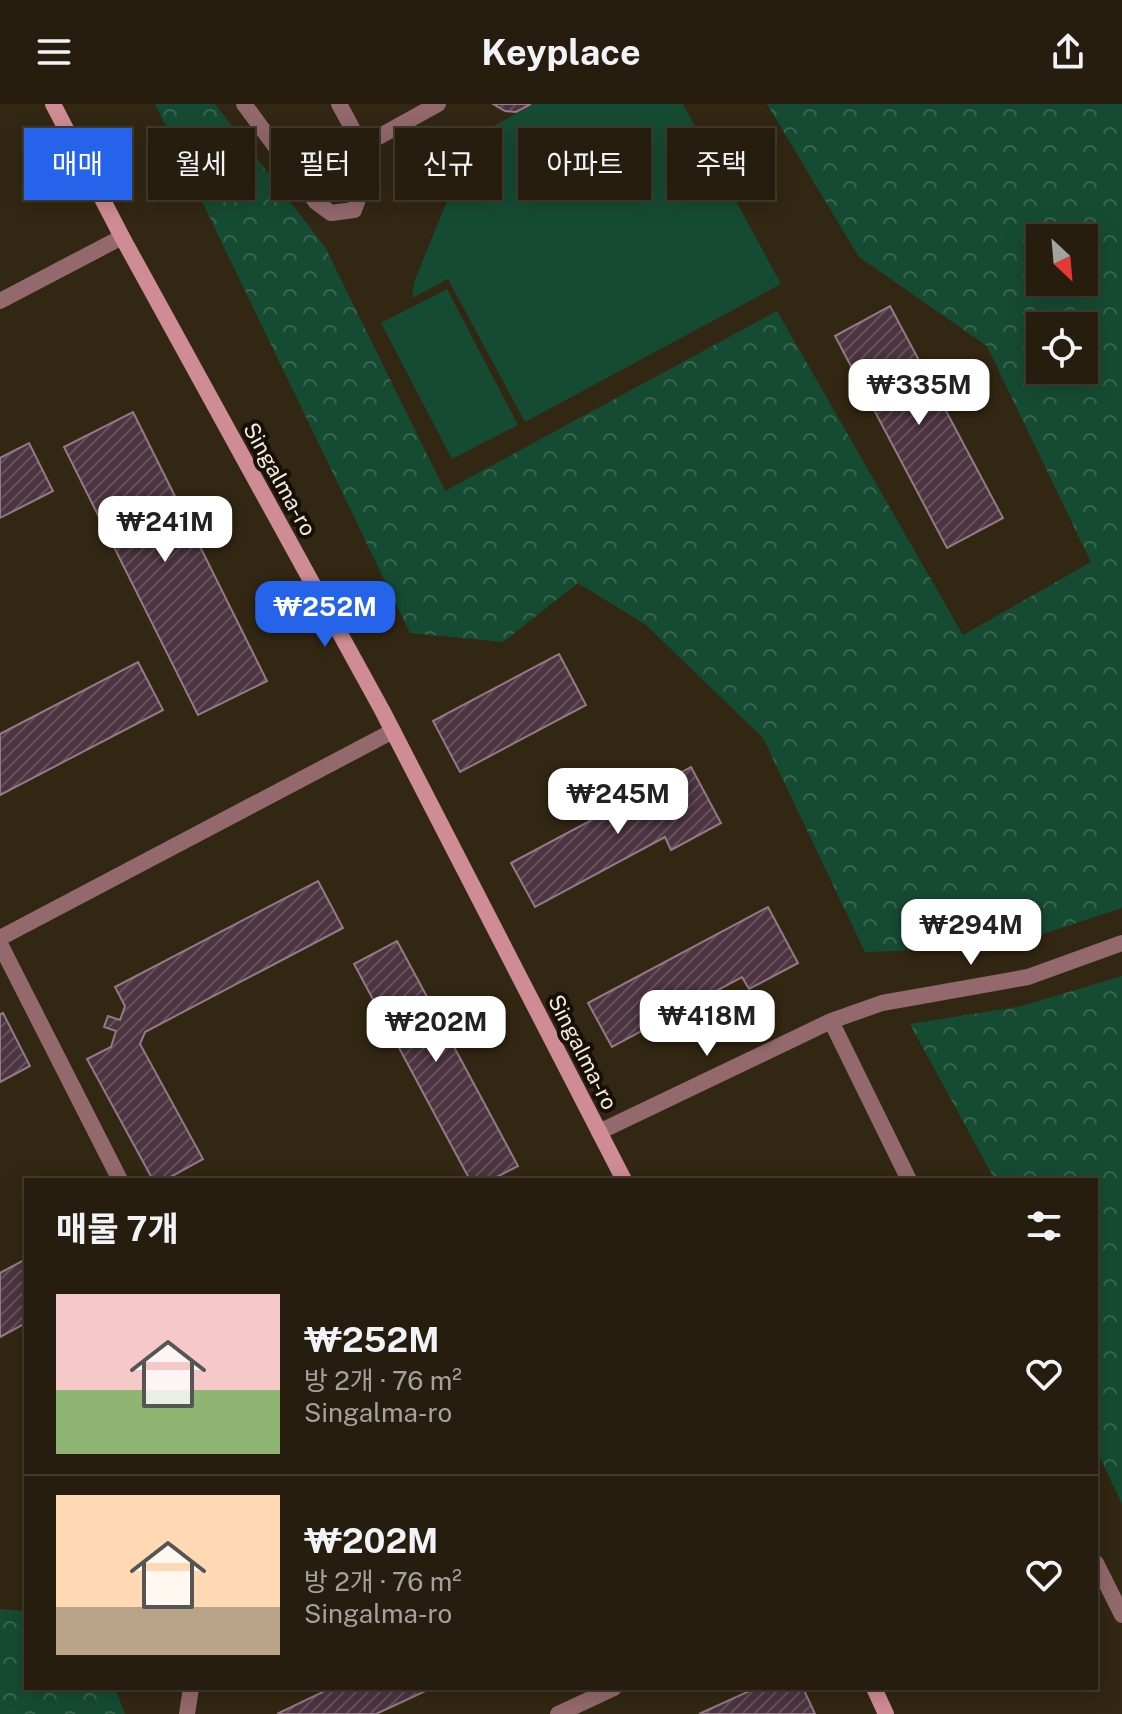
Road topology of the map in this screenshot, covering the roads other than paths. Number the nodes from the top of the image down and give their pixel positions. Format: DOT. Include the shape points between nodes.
graph roads {
  1 [pos="53,104"];
  2 [pos="244,104"];
  3 [pos="339,104"];
  4 [pos="438,104"];
  5 [pos="352,128"];
  6 [pos="379,137"];
  7 [pos="271,141"];
  8 [pos="315,200"];
  9 [pos="358,200"];
  10 [pos="122,237"];
  11 [pos="0,301"];
  12 [pos="393,731"];
  13 [pos="0,941"];
  14 [pos="1122,943"];
  15 [pos="831,1021"];
  16 [pos="599,1132"];
  17 [pos="119,1178"];
  18 [pos="623,1178"];
  19 [pos="908,1178"];
  20 [pos="1098,1567"];
  21 [pos="1122,1615"];
  22 [pos="191,1690"];
  23 [pos="610,1690"];
  24 [pos="875,1690"];
  25 [pos="187,1714"];
  26 [pos="558,1714"];
  27 [pos="886,1714"];
  1 -- 10 [label="street, Singalma-ro"];
  2 -- 7 [label="street"];
  3 -- 5 [label="street"];
  4 -- 6 [label="street"];
  8 -- 9 [label="street" via="331,213 354,210"];
  10 -- 11 [label="street"];
  10 -- 12 [label="street, Singalma-ro"];
  12 -- 13 [label="street"];
  12 -- 16 [label="street, Singalma-ro"];
  13 -- 17 [label="street"];
  14 -- 15 [label="street, Singalma-ro" via="1028,977 882,1003"];
  15 -- 16 [label="street, Singalma-ro"];
  15 -- 19 [label="street"];
  16 -- 18 [label="street, Singalma-ro"];
  20 -- 21 [label="street"];
  22 -- 25 [label="street"];
  23 -- 26 [label="street"];
  24 -- 27 [label="street"];
}
